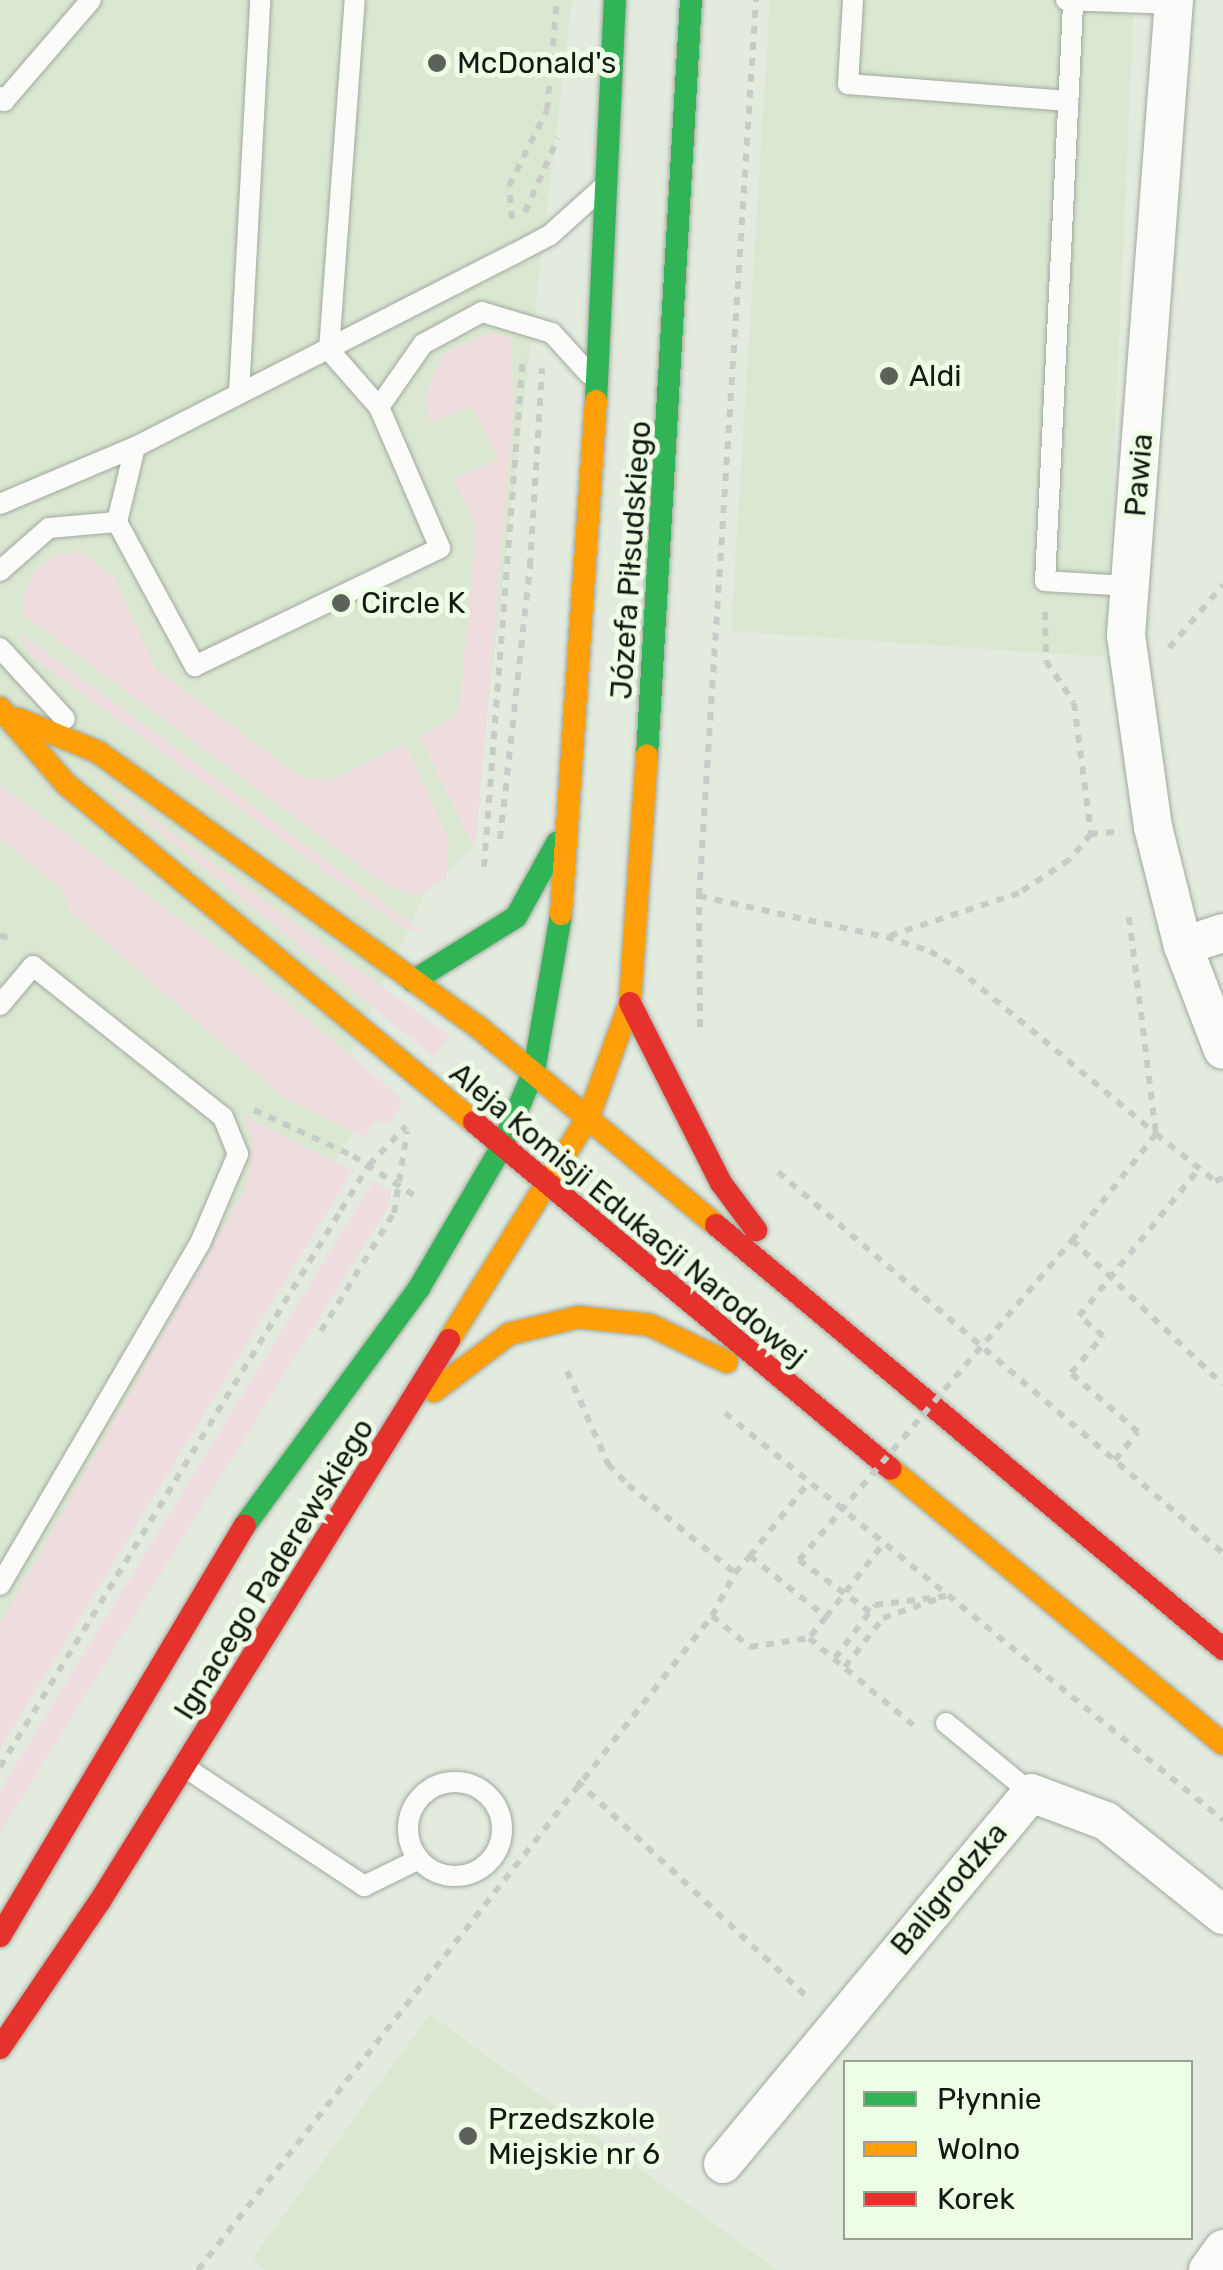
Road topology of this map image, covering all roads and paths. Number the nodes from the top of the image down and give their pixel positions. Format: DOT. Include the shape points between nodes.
graph roads {
  1 [pos="91,0"];
  2 [pos="260,0"];
  3 [pos="355,0"];
  4 [pos="557,0"];
  5 [pos="615,0"];
  6 [pos="691,0"];
  7 [pos="756,0"];
  8 [pos="854,0"];
  9 [pos="1070,2"];
  10 [pos="1174,2"];
  11 [pos="0,97"];
  12 [pos="1068,101"];
  13 [pos="560,128"];
  14 [pos="610,181"];
  15 [pos="522,249"];
  16 [pos="521,320"];
  17 [pos="542,328"];
  18 [pos="329,350"];
  19 [pos="595,380"];
  20 [pos="240,393"];
  21 [pos="379,407"];
  22 [pos="135,446"];
  23 [pos="0,504"];
  24 [pos="117,522"];
  25 [pos="0,571"];
  26 [pos="1045,581"];
  27 [pos="1223,584"];
  28 [pos="1130,586"];
  29 [pos="0,648"];
  30 [pos="1168,650"];
  31 [pos="5,712"];
  32 [pos="98,752"];
  33 [pos="570,818"];
  34 [pos="1091,834"];
  35 [pos="1121,850"];
  36 [pos="700,896"];
  37 [pos="1128,907"];
  38 [pos="1223,933"];
  39 [pos="886,937"];
  40 [pos="1183,946"];
  41 [pos="413,981"];
  42 [pos="630,1003"];
  43 [pos="0,1006"];
  44 [pos="701,1042"];
  45 [pos="1223,1050"];
  46 [pos="534,1071"];
  47 [pos="276,1116"];
  48 [pos="589,1116"];
  49 [pos="1156,1134"];
  50 [pos="501,1148"];
  51 [pos="770,1163"];
  52 [pos="369,1165"];
  53 [pos="1199,1169"];
  54 [pos="1223,1178"];
  55 [pos="545,1184"];
  56 [pos="402,1186"];
  57 [pos="455,1225"];
  58 [pos="1072,1240"];
  59 [pos="1115,1276"];
  60 [pos="819,1306"];
  61 [pos="581,1359"];
  62 [pos="1223,1384"];
  63 [pos="798,1395"];
  64 [pos="712,1402"];
  65 [pos="404,1420"];
  66 [pos="1115,1460"];
  67 [pos="808,1482"];
  68 [pos="884,1544"];
  69 [pos="1223,1553"];
  70 [pos="750,1556"];
  71 [pos="735,1573"];
  72 [pos="0,1586"];
  73 [pos="947,1596"];
  74 [pos="870,1612"];
  75 [pos="712,1616"];
  76 [pos="826,1616"];
  77 [pos="808,1638"];
  78 [pos="1223,1648"];
  79 [pos="835,1658"];
  80 [pos="846,1668"];
  81 [pos="946,1723"];
  82 [pos="916,1727"];
  83 [pos="1223,1744"];
  84 [pos="184,1766"];
  85 [pos="0,1767"];
  86 [pos="577,1781"];
  87 [pos="1031,1794"];
  88 [pos="1223,1820"];
  89 [pos="419,1858"];
  90 [pos="1223,1915"];
  91 [pos="0,1936"];
  92 [pos="836,2024"];
  93 [pos="0,2048"];
  94 [pos="723,2164"];
  95 [pos="1223,2249"];
  96 [pos="198,2270"];
  97 [pos="1208,2270"];
  1 -- 11 [label="lane" via="4,101"];
  2 -- 20 [label="lane"];
  3 -- 18 [label="lane"];
  4 -- 15 [label="path" via="547,110 509,186"];
  5 -- 14 [label="street, Józefa Piłsudskiego"];
  6 -- 42 [label="street, Józefa Piłsudskiego" via="674,378"];
  7 -- 36 [label="path"];
  8 -- 12 [label="lane" via="848,84"];
  9 -- 10 [label="lane"];
  9 -- 12 [label="lane"];
  10 -- 28 [label="street, Pawia"];
  12 -- 26 [label="lane"];
  13 -- 15 [label="path" via="549,167 526,201"];
  14 -- 15 [label="lane"];
  14 -- 19 [label="street, Józefa Piłsudskiego"];
  15 -- 18 [label="lane"];
  16 -- 17 [label="lane"];
  16 -- 17 [label="path" via="524,384 484,863 498,852 505,806 530,566"];
  16 -- 21 [label="lane" via="482,312 436,335"];
  17 -- 19 [label="lane"];
  18 -- 20 [label="lane"];
  18 -- 21 [label="lane"];
  19 -- 33 [label="street, Józefa Piłsudskiego"];
  20 -- 22 [label="lane"];
  21 -- 24 [label="lane" via="440,548 195,666"];
  22 -- 23 [label="lane"];
  22 -- 24 [label="lane"];
  24 -- 25 [label="lane" via="49,528"];
  26 -- 28 [label="lane"];
  26 -- 34 [label="path" via="1046,661 1074,703"];
  27 -- 30 [label="path"];
  28 -- 40 [label="street, Pawia" via="1126,636 1153,827"];
  29 -- 32 [label="lane"];
  31 -- 32 [label="street, Aleja Komisji Edukacji Narodowej"];
  31 -- 50 [label="street, Aleja Komisji Edukacji Narodowej" via="66,784"];
  32 -- 41 [label="street, Aleja Komisji Edukacji Narodowej"];
  33 -- 41 [label="street" via="516,916"];
  33 -- 46 [label="street, Józefa Piłsudskiego" via="557,964"];
  34 -- 35 [label="path" via="1119,831"];
  34 -- 39 [label="path" via="1069,860 1020,893"];
  36 -- 39 [label="path"];
  36 -- 44 [label="path"];
  37 -- 49 [label="path"];
  38 -- 40 [label="street"];
  39 -- 49 [label="path" via="930,950 957,968"];
  40 -- 45 [label="street, Pawia"];
  41 -- 46 [label="street, Aleja Komisji Edukacji Narodowej"];
  42 -- 48 [label="street, Józefa Piłsudskiego"];
  42 -- 60 [label="street" via="721,1183"];
  43 -- 72 [label="lane" via="33,966 223,1117 238,1154 200,1242"];
  46 -- 48 [label="street, Aleja Komisji Edukacji Narodowej"];
  46 -- 50 [label="street, Ignacego Paderewskiego"];
  47 -- 52 [label="path"];
  48 -- 55 [label="street, Ignacego Paderewskiego"];
  48 -- 60 [label="street, Aleja Komisji Edukacji Narodowej"];
  49 -- 53 [label="path"];
  49 -- 58 [label="path"];
  50 -- 55 [label="street, Aleja Komisji Edukacji Narodowej"];
  50 -- 57 [label="street, Ignacego Paderewskiego"];
  51 -- 66 [label="path"];
  52 -- 56 [label="path"];
  52 -- 56 [label="path" via="408,1124"];
  52 -- 85 [label="path"];
  53 -- 54 [label="path" via="1215,1181"];
  53 -- 59 [label="path"];
  55 -- 63 [label="street, Aleja Komisji Edukacji Narodowej"];
  55 -- 65 [label="street, Ignacego Paderewskiego"];
  56 -- 57 [label="path"];
  57 -- 91 [label="street, Ignacego Paderewskiego" via="419,1288 227,1550"];
  58 -- 59 [label="path"];
  58 -- 74 [label="path, bridge" via="799,1560"];
  59 -- 62 [label="path"];
  59 -- 66 [label="path" via="1079,1316 1103,1336 1071,1373 1138,1432"];
  60 -- 78 [label="street, Aleja Komisji Edukacji Narodowej"];
  61 -- 71 [label="path" via="562,1361 608,1464"];
  63 -- 65 [label="street" via="650,1326 578,1316 510,1334 460,1366"];
  63 -- 83 [label="street, Aleja Komisji Edukacji Narodowej"];
  64 -- 67 [label="path"];
  65 -- 84 [label="street, Ignacego Paderewskiego"];
  66 -- 69 [label="path"];
  67 -- 68 [label="path"];
  67 -- 70 [label="path"];
  68 -- 73 [label="path"];
  68 -- 76 [label="path"];
  70 -- 71 [label="path"];
  70 -- 76 [label="path"];
  71 -- 75 [label="path"];
  73 -- 74 [label="path" via="899,1598"];
  73 -- 80 [label="path" via="883,1618"];
  73 -- 88 [label="path"];
  74 -- 79 [label="path"];
  75 -- 77 [label="path" via="750,1647"];
  75 -- 86 [label="path"];
  76 -- 77 [label="path"];
  77 -- 79 [label="path"];
  79 -- 80 [label="path"];
  80 -- 82 [label="path"];
  81 -- 87 [label="lane"];
  84 -- 89 [label="lane" via="364,1886"];
  84 -- 93 [label="street, Ignacego Paderewskiego"];
  86 -- 92 [label="path"];
  86 -- 96 [label="path"];
  87 -- 90 [label="street, Baligrodzka" via="1106,1821"];
  87 -- 92 [label="street, Baligrodzka"];
  89 -- 89 [label="lane" via="445,1875 477,1871 502,1835 496,1805 458,1781 430,1789 418,1800 408,1830"];
  92 -- 94 [label="street, Baligrodzka"];
  95 -- 97 [label="street"];
}
